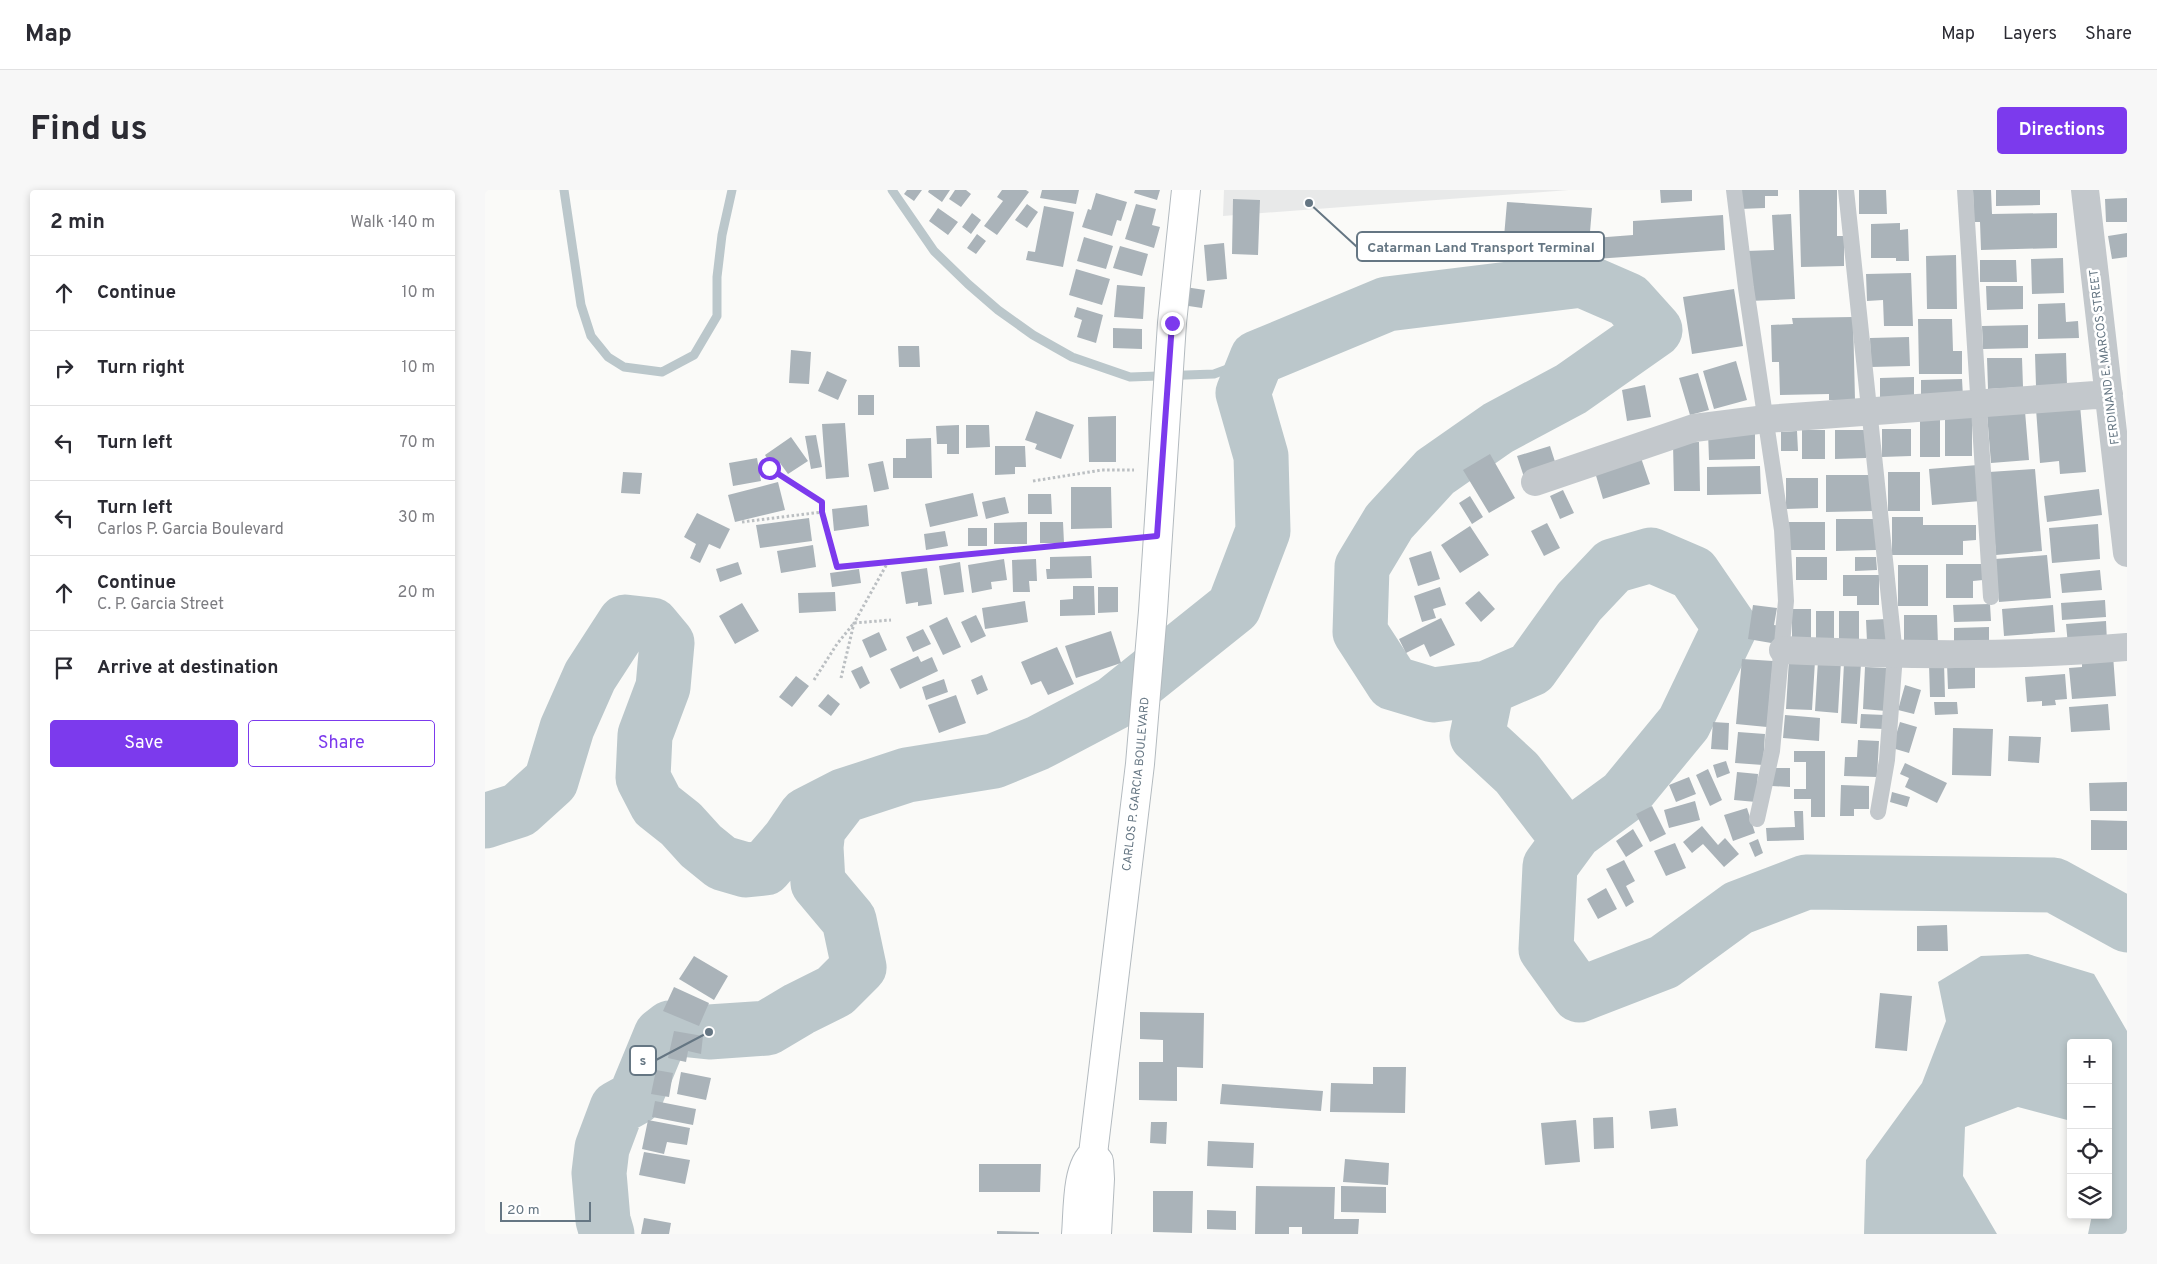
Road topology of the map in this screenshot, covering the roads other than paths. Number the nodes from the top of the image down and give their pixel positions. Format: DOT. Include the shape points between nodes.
graph roads {
  1 [pos="1186,190"];
  2 [pos="1734,190"];
  3 [pos="1846,190"];
  4 [pos="1965,190"];
  5 [pos="2085,190"];
  6 [pos="2109,394"];
  7 [pos="1979,404"];
  8 [pos="1871,411"];
  9 [pos="1766,419"];
  10 [pos="1535,482"];
  11 [pos="2127,553"];
  12 [pos="1991,597"];
  13 [pos="2127,648"];
  14 [pos="1783,650"];
  15 [pos="1895,655"];
  16 [pos="1878,812"];
  17 [pos="1757,819"];
  18 [pos="1093,1154"];
  19 [pos="1076,1234"];
  20 [pos="1097,1234"];
  1 -- 18 [label="main road, CARLOS P. GARCIA BOULEVARD" via="1172,323 1140,764"];
  2 -- 9 [label="lane"];
  3 -- 8 [label="lane"];
  4 -- 7 [label="lane"];
  5 -- 6 [label="street, FERDINAND E. MARCOS STREET"];
  6 -- 7 [label="street"];
  6 -- 11 [label="street, FERDINAND E. MARCOS STREET"];
  7 -- 8 [label="street"];
  7 -- 12 [label="lane"];
  8 -- 9 [label="street"];
  8 -- 15 [label="lane"];
  9 -- 10 [label="street" via="1694,428"];
  9 -- 14 [label="lane" via="1782,530 1786,601"];
  13 -- 15 [label="street" via="2059,653"];
  14 -- 15 [label="street"];
  14 -- 17 [label="lane" via="1772,751"];
  15 -- 16 [label="lane" via="1887,760"];
  18 -- 19 [label="main road, CARLOS P. GARCIA BOULEVARD" via="1087,1158 1082,1172"];
  18 -- 20 [label="main road, CARLOS P. GARCIA BOULEVARD" via="1099,1161 1101,1179"];
}
